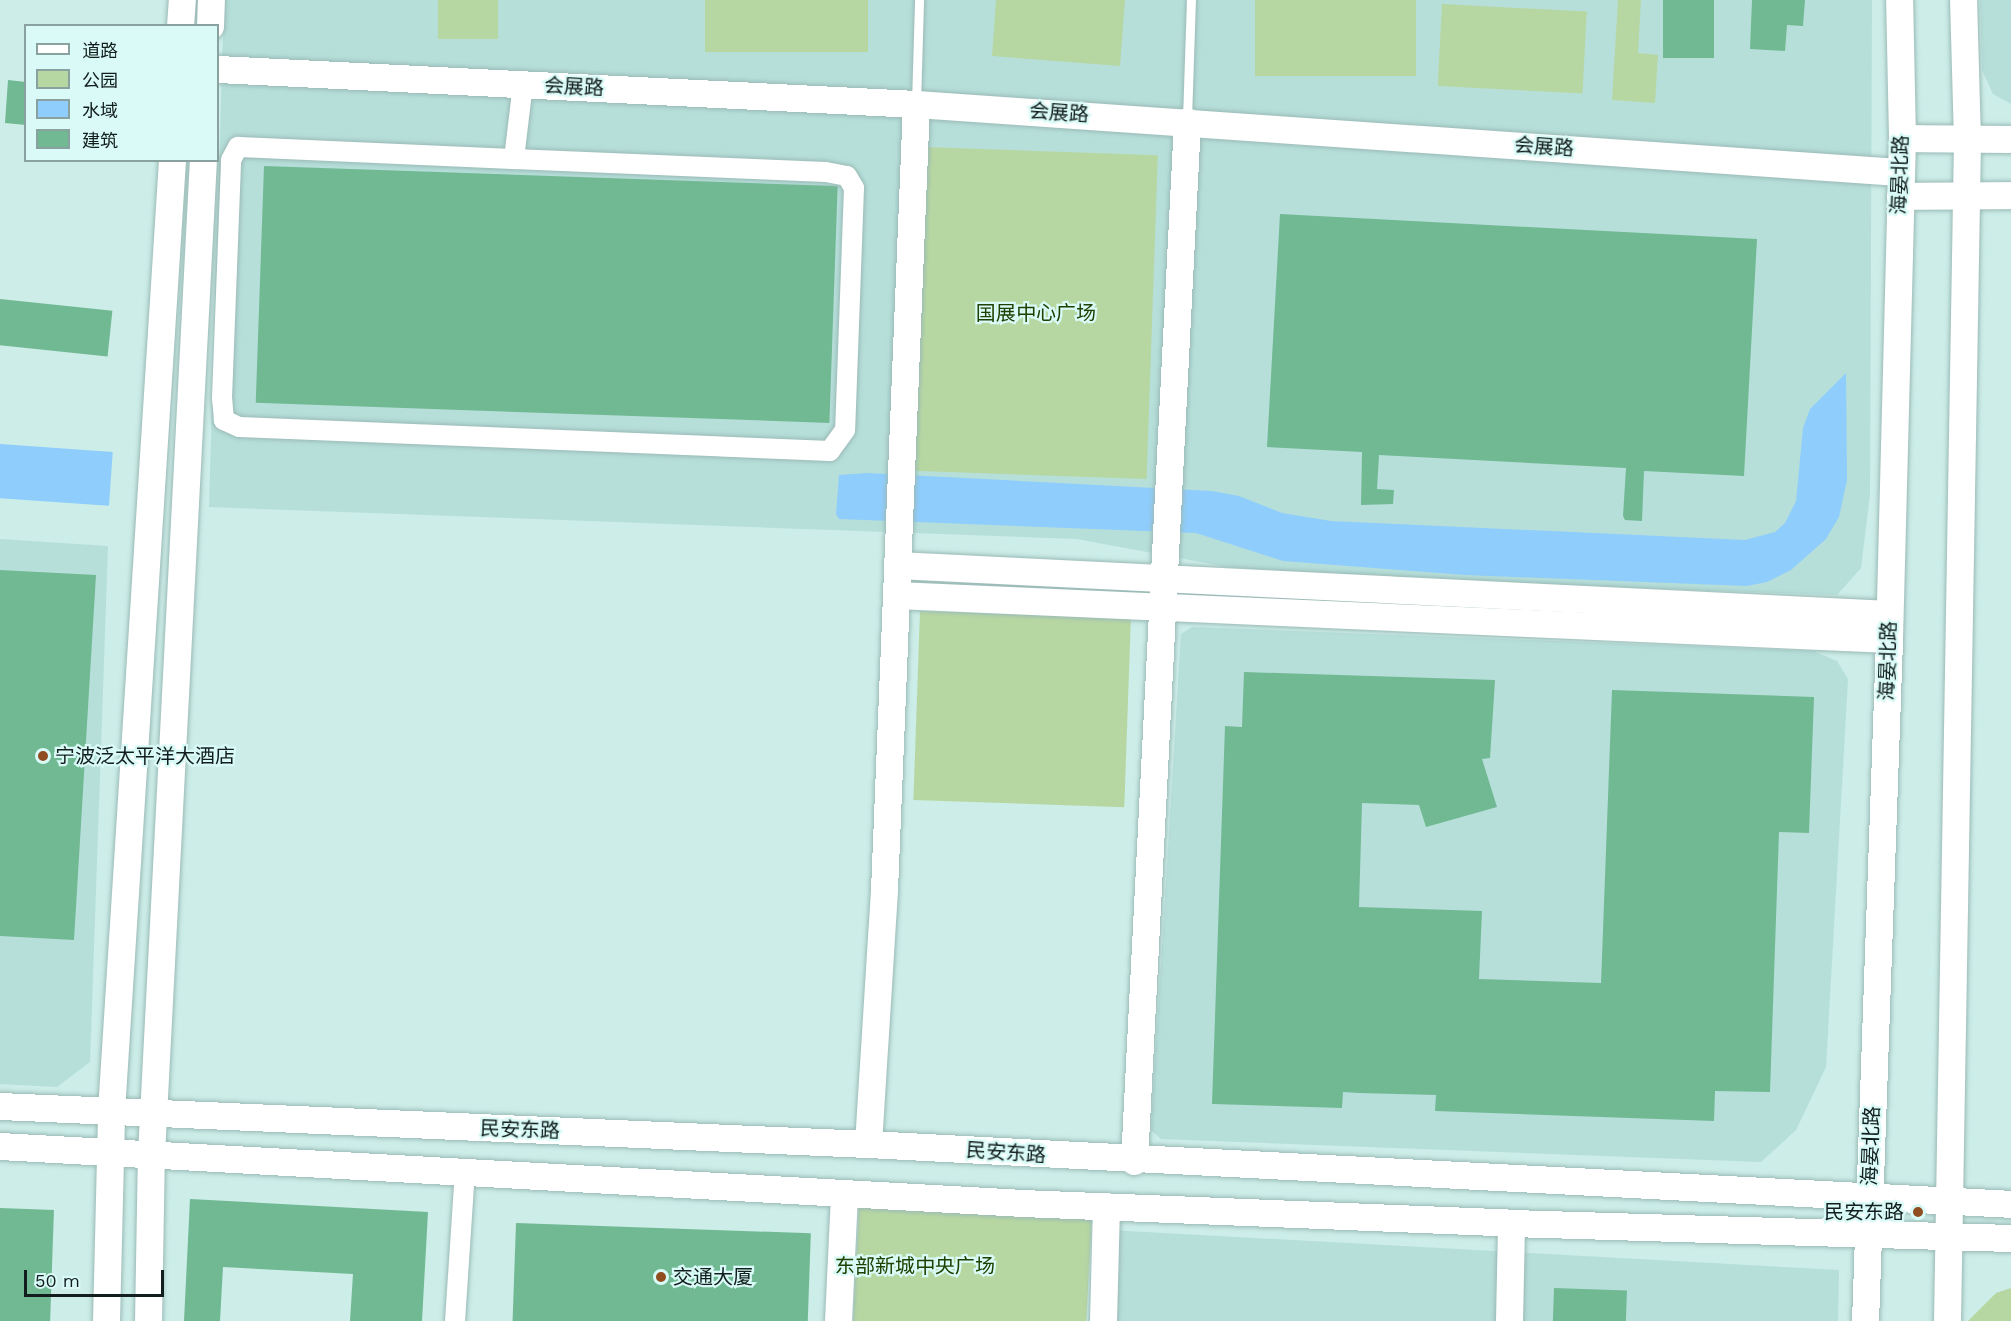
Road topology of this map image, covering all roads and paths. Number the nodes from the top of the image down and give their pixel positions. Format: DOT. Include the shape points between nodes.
graph roads {
  1 [pos="182,0"];
  2 [pos="211,0"];
  3 [pos="920,0"];
  4 [pos="1191,0"];
  5 [pos="1899,0"];
  6 [pos="1963,0"];
  7 [pos="180,24"];
  8 [pos="210,24"];
  9 [pos="219,69"];
  10 [pos="523,84"];
  11 [pos="916,104"];
  12 [pos="1187,121"];
  13 [pos="1902,138"];
  14 [pos="2011,140"];
  15 [pos="1967,141"];
  16 [pos="514,159"];
  17 [pos="172,162"];
  18 [pos="203,162"];
  19 [pos="1900,184"];
  20 [pos="2011,195"];
  21 [pos="1965,196"];
  22 [pos="897,565"];
  23 [pos="1164,594"];
  24 [pos="896,595"];
  25 [pos="1889,626"];
  26 [pos="0,1106"];
  27 [pos="111,1111"];
  28 [pos="156,1113"];
  29 [pos="868,1144"];
  30 [pos="0,1146"];
  31 [pos="111,1152"];
  32 [pos="152,1154"];
  33 [pos="1134,1161"];
  34 [pos="465,1172"];
  35 [pos="844,1193"];
  36 [pos="1869,1197"];
  37 [pos="1951,1201"];
  38 [pos="2011,1203"];
  39 [pos="1106,1206"];
  40 [pos="1511,1223"];
  41 [pos="1869,1233"];
  42 [pos="1950,1236"];
  43 [pos="2011,1238"];
  44 [pos="106,1321"];
  45 [pos="148,1321"];
  46 [pos="455,1321"];
  47 [pos="838,1321"];
  48 [pos="1103,1321"];
  49 [pos="1509,1321"];
  50 [pos="1865,1321"];
  51 [pos="1947,1321"];
  1 -- 7 [label="street"];
  2 -- 8 [label="street"];
  3 -- 11 [label="lane"];
  4 -- 12 [label="lane"];
  5 -- 13 [label="street, 海晏北路"];
  6 -- 15 [label="street"];
  9 -- 10 [label="street, 会展路"];
  10 -- 11 [label="street, 会展路"];
  10 -- 16 [label="street"];
  11 -- 12 [label="street, 会展路"];
  11 -- 22 [label="street"];
  12 -- 19 [label="street, 会展路"];
  12 -- 23 [label="street"];
  13 -- 15 [label="street"];
  13 -- 19 [label="street, 海晏北路"];
  14 -- 15 [label="street"];
  15 -- 21 [label="street"];
  16 -- 16 [label="street" via="815,171 847,176 854,188 845,430 830,451 239,427 225,420 222,399 231,160 238,147"];
  17 -- 27 [label="street"];
  18 -- 28 [label="street"];
  19 -- 21 [label="street, 会展路"];
  19 -- 25 [label="street, 海晏北路"];
  20 -- 21 [label="street, 会展路"];
  21 -- 37 [label="street"];
  22 -- 23 [label="street"];
  22 -- 24 [label="street"];
  23 -- 24 [label="street"];
  23 -- 25 [label="street"];
  23 -- 33 [label="street"];
  24 -- 29 [label="street" via="884,890"];
  25 -- 36 [label="street, 海晏北路"];
  26 -- 27 [label="street, 民安东路"];
  27 -- 28 [label="street, 民安东路"];
  27 -- 31 [label="street"];
  28 -- 29 [label="street, 民安东路"];
  28 -- 32 [label="street"];
  29 -- 33 [label="street, 民安东路"];
  30 -- 31 [label="street"];
  31 -- 32 [label="street"];
  31 -- 44 [label="street"];
  32 -- 34 [label="street"];
  32 -- 45 [label="street"];
  33 -- 36 [label="street, 民安东路"];
  34 -- 35 [label="street"];
  34 -- 46 [label="street"];
  35 -- 39 [label="street"];
  35 -- 47 [label="street"];
  36 -- 37 [label="street, 民安东路"];
  36 -- 41 [label="street, 海晏北路"];
  37 -- 38 [label="street, 民安东路"];
  37 -- 42 [label="street"];
  39 -- 40 [label="street"];
  39 -- 48 [label="street"];
  40 -- 41 [label="street"];
  40 -- 49 [label="street"];
  41 -- 42 [label="street"];
  41 -- 50 [label="street, 海晏北路"];
  42 -- 43 [label="street"];
  42 -- 51 [label="street"];
}
